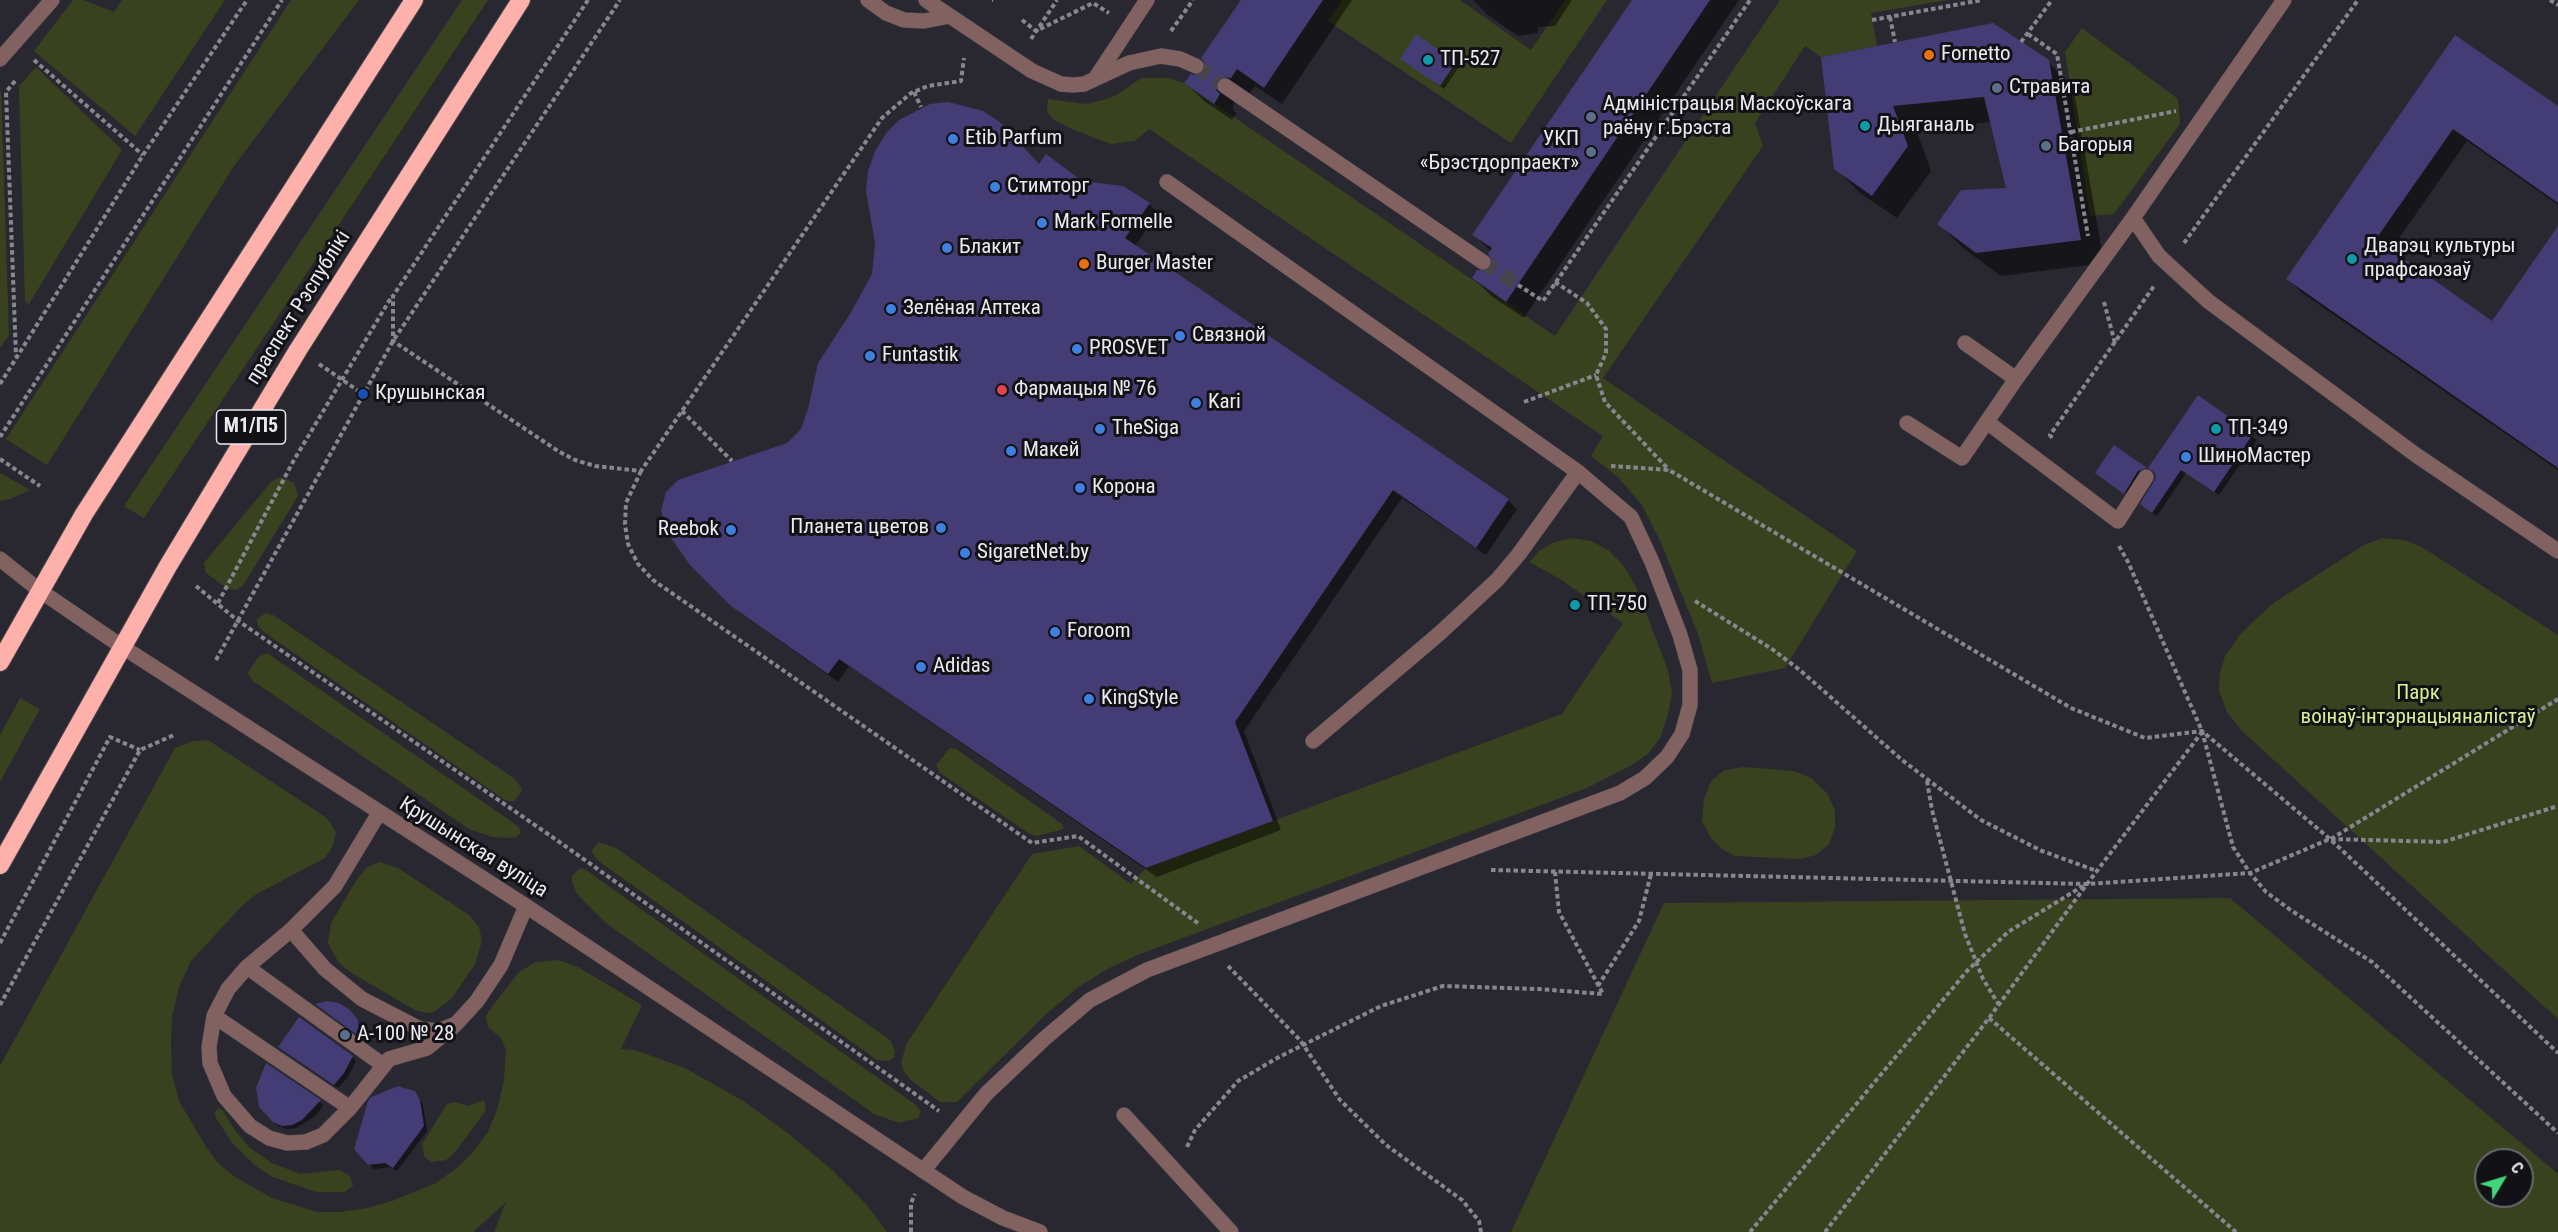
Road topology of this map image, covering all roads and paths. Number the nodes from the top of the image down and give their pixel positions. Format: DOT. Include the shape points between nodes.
graph roads {
  1 [pos="51,0"];
  2 [pos="247,0"];
  3 [pos="282,0"];
  4 [pos="414,0"];
  5 [pos="521,0"];
  6 [pos="588,0"];
  7 [pos="620,0"];
  8 [pos="868,0"];
  9 [pos="926,0"];
  10 [pos="1057,0"];
  11 [pos="1147,0"];
  12 [pos="1750,0"];
  13 [pos="1982,0"];
  14 [pos="2052,0"];
  15 [pos="2284,0"];
  16 [pos="2358,0"];
  17 [pos="2550,0"];
  18 [pos="2558,5"];
  19 [pos="950,16"];
  20 [pos="1890,17"];
  21 [pos="1022,20"];
  22 [pos="1872,20"];
  23 [pos="1036,31"];
  24 [pos="2028,34"];
  25 [pos="1895,42"];
  26 [pos="2022,42"];
  27 [pos="964,58"];
  28 [pos="0,59"];
  29 [pos="1016,61"];
  30 [pos="25,66"];
  31 [pos="1196,66"];
  32 [pos="19,75"];
  33 [pos="1095,79"];
  34 [pos="1225,86"];
  35 [pos="914,92"];
  36 [pos="921,107"];
  37 [pos="2185,109"];
  38 [pos="2071,132"];
  39 [pos="143,154"];
  40 [pos="1167,182"];
  41 [pos="2133,218"];
  42 [pos="2086,225"];
  43 [pos="2192,232"];
  44 [pos="1483,262"];
  45 [pos="1555,282"];
  46 [pos="1518,285"];
  47 [pos="393,296"];
  48 [pos="393,341"];
  49 [pos="1965,343"];
  50 [pos="2115,343"];
  51 [pos="298,350"];
  52 [pos="16,356"];
  53 [pos="1596,375"];
  54 [pos="2016,379"];
  55 [pos="343,381"];
  56 [pos="0,384"];
  57 [pos="363,394"];
  58 [pos="682,411"];
  59 [pos="1495,413"];
  60 [pos="1987,422"];
  61 [pos="1907,423"];
  62 [pos="2050,435"];
  63 [pos="0,437"];
  64 [pos="0,459"];
  65 [pos="732,461"];
  66 [pos="1565,463"];
  67 [pos="1669,470"];
  68 [pos="641,471"];
  69 [pos="1578,472"];
  70 [pos="2146,477"];
  71 [pos="40,486"];
  72 [pos="2558,551"];
  73 [pos="0,559"];
  74 [pos="2128,562"];
  75 [pos="196,586"];
  76 [pos="39,590"];
  77 [pos="1694,600"];
  78 [pos="218,603"];
  79 [pos="237,620"];
  80 [pos="122,646"];
  81 [pos="216,660"];
  82 [pos="0,662"];
  83 [pos="2558,699"];
  84 [pos="2202,731"];
  85 [pos="174,735"];
  86 [pos="1313,741"];
  87 [pos="140,750"];
  88 [pos="1927,780"];
  89 [pos="2558,806"];
  90 [pos="379,813"];
  91 [pos="2330,839"];
  92 [pos="0,865"];
  93 [pos="1485,870"];
  94 [pos="2097,871"];
  95 [pos="1555,872"];
  96 [pos="2250,873"];
  97 [pos="1651,874"];
  98 [pos="1951,880"];
  99 [pos="2087,884"];
  100 [pos="526,906"];
  101 [pos="291,930"];
  102 [pos="1223,941"];
  103 [pos="0,943"];
  104 [pos="1206,948"];
  105 [pos="1976,963"];
  106 [pos="248,967"];
  107 [pos="1598,987"];
  108 [pos="0,1005"];
  109 [pos="1999,1005"];
  110 [pos="214,1016"];
  111 [pos="1989,1018"];
  112 [pos="456,1024"];
  113 [pos="1303,1045"];
  114 [pos="2558,1053"];
  115 [pos="383,1065"];
  116 [pos="350,1108"];
  117 [pos="1124,1115"];
  118 [pos="959,1125"];
  119 [pos="2558,1133"];
  120 [pos="923,1171"];
  121 [pos="1176,1172"];
  122 [pos="911,1232"];
  123 [pos="1040,1232"];
  124 [pos="1231,1232"];
  125 [pos="1481,1232"];
  126 [pos="1750,1232"];
  127 [pos="1825,1232"];
  128 [pos="2236,1232"];
  1 -- 28 [label="street"];
  2 -- 39 [label="path"];
  3 -- 63 [label="path"];
  4 -- 76 [label="highway"];
  5 -- 51 [label="highway, праспект Рэспублікі / М1/П5"];
  6 -- 47 [label="path"];
  7 -- 48 [label="path"];
  8 -- 19 [label="street" via="904,20"];
  9 -- 19 [label="street"];
  10 -- 23 [label="path"];
  11 -- 33 [label="street"];
  12 -- 45 [label="path"];
  13 -- 20 [label="path"];
  14 -- 24 [label="path"];
  15 -- 41 [label="street"];
  16 -- 43 [label="path"];
  17 -- 18 [label="path"];
  19 -- 29 [label="street"];
  20 -- 22 [label="path"];
  20 -- 25 [label="path"];
  21 -- 23 [label="path"];
  23 -- 29 [label="path"];
  24 -- 26 [label="path"];
  24 -- 38 [label="path" via="2058,54"];
  27 -- 35 [label="path" via="961,81"];
  29 -- 33 [label="street" via="1061,84 1084,84"];
  30 -- 39 [label="path" via="32,57"];
  31 -- 33 [label="street" via="1161,56 1129,63"];
  32 -- 52 [label="path" via="6,92"];
  34 -- 44 [label="street"];
  35 -- 36 [label="path"];
  35 -- 58 [label="path" via="882,117"];
  37 -- 38 [label="path"];
  38 -- 42 [label="path"];
  39 -- 52 [label="path"];
  40 -- 59 [label="street"];
  41 -- 54 [label="street"];
  41 -- 72 [label="street" via="2160,256 2208,301 2416,455"];
  45 -- 46 [label="path" via="1543,301"];
  45 -- 53 [label="path" via="1587,303 1606,329 1606,353"];
  47 -- 48 [label="path"];
  47 -- 55 [label="path"];
  48 -- 57 [label="path"];
  48 -- 68 [label="path" via="566,456 595,466"];
  49 -- 54 [label="street"];
  50 -- 62 [label="path"];
  51 -- 55 [label="path"];
  51 -- 80 [label="highway, праспект Рэспублікі / М1/П5"];
  52 -- 56 [label="path"];
  53 -- 59 [label="path"];
  53 -- 67 [label="path" via="1605,402"];
  54 -- 60 [label="street"];
  55 -- 57 [label="path"];
  55 -- 78 [label="path" via="294,460"];
  57 -- 79 [label="path"];
  58 -- 65 [label="path"];
  58 -- 68 [label="path"];
  59 -- 66 [label="street"];
  60 -- 61 [label="street" via="1962,458"];
  60 -- 70 [label="street" via="2118,521"];
  64 -- 71 [label="path"];
  66 -- 67 [label="path"];
  66 -- 69 [label="street"];
  67 -- 84 [label="path" via="2071,708 2145,738"];
  68 -- 102 [label="path" via="626,503 625,524 628,544 638,564 653,580 1032,843 1078,836"];
  69 -- 86 [label="street" via="1519,555 1490,586"];
  69 -- 102 [label="street" via="1632,518 1680,635 1690,670 1690,705 1682,734 1667,757 1645,778 1620,793"];
  73 -- 76 [label="street, Крушынская вуліца"];
  74 -- 84 [label="path"];
  75 -- 78 [label="path"];
  76 -- 80 [label="street, Крушынская вуліца"];
  76 -- 82 [label="highway"];
  77 -- 88 [label="path" via="1801,671"];
  78 -- 79 [label="path"];
  79 -- 81 [label="path"];
  79 -- 118 [label="path"];
  80 -- 90 [label="street, Крушынская вуліца"];
  80 -- 92 [label="highway, праспект Рэспублікі / М1/П5"];
  83 -- 91 [label="path"];
  84 -- 91 [label="path"];
  84 -- 94 [label="path"];
  84 -- 96 [label="path" via="2233,846"];
  85 -- 87 [label="path"];
  87 -- 103 [label="path" via="110,737"];
  87 -- 108 [label="path"];
  88 -- 94 [label="path" via="1981,820 2012,837"];
  88 -- 98 [label="path"];
  89 -- 91 [label="path" via="2444,842"];
  90 -- 100 [label="street, Крушынская вуліца"];
  90 -- 101 [label="street" via="335,886"];
  91 -- 96 [label="path"];
  91 -- 114 [label="path"];
  93 -- 95 [label="path"];
  94 -- 99 [label="path"];
  95 -- 97 [label="path"];
  95 -- 107 [label="path" via="1559,912"];
  96 -- 99 [label="path"];
  96 -- 119 [label="path" via="2266,892 2292,911 2372,962"];
  97 -- 98 [label="path"];
  97 -- 107 [label="path" via="1639,921"];
  98 -- 99 [label="path"];
  98 -- 105 [label="path"];
  99 -- 105 [label="path" via="2008,932"];
  99 -- 109 [label="path"];
  100 -- 112 [label="street" via="501,965"];
  100 -- 120 [label="street, Крушынская вуліца"];
  101 -- 106 [label="street"];
  101 -- 112 [label="street" via="325,969 362,999 420,1029 438,1031"];
  102 -- 104 [label="street"];
  104 -- 113 [label="path" via="1235,972"];
  104 -- 118 [label="street" via="1147,970 1090,1000 994,1086"];
  105 -- 109 [label="path"];
  105 -- 126 [label="path"];
  106 -- 110 [label="street" via="228,989"];
  106 -- 115 [label="street"];
  107 -- 113 [label="path" via="1602,994 1443,986 1381,1006"];
  109 -- 111 [label="path"];
  110 -- 116 [label="street"];
  110 -- 116 [label="street" via="210,1063 224,1096 250,1126 269,1138 306,1143 323,1135"];
  111 -- 127 [label="path"];
  111 -- 128 [label="path"];
  112 -- 115 [label="street" via="435,1043 419,1051 398,1054"];
  113 -- 121 [label="path" via="1238,1081 1195,1130"];
  113 -- 125 [label="path" via="1340,1100 1386,1145 1462,1200 1479,1221"];
  115 -- 116 [label="street"];
  117 -- 121 [label="street"];
  118 -- 120 [label="street"];
  120 -- 122 [label="path" via="911,1203"];
  120 -- 123 [label="street, Крушынская вуліца" via="1003,1218"];
  121 -- 124 [label="street"];
}
